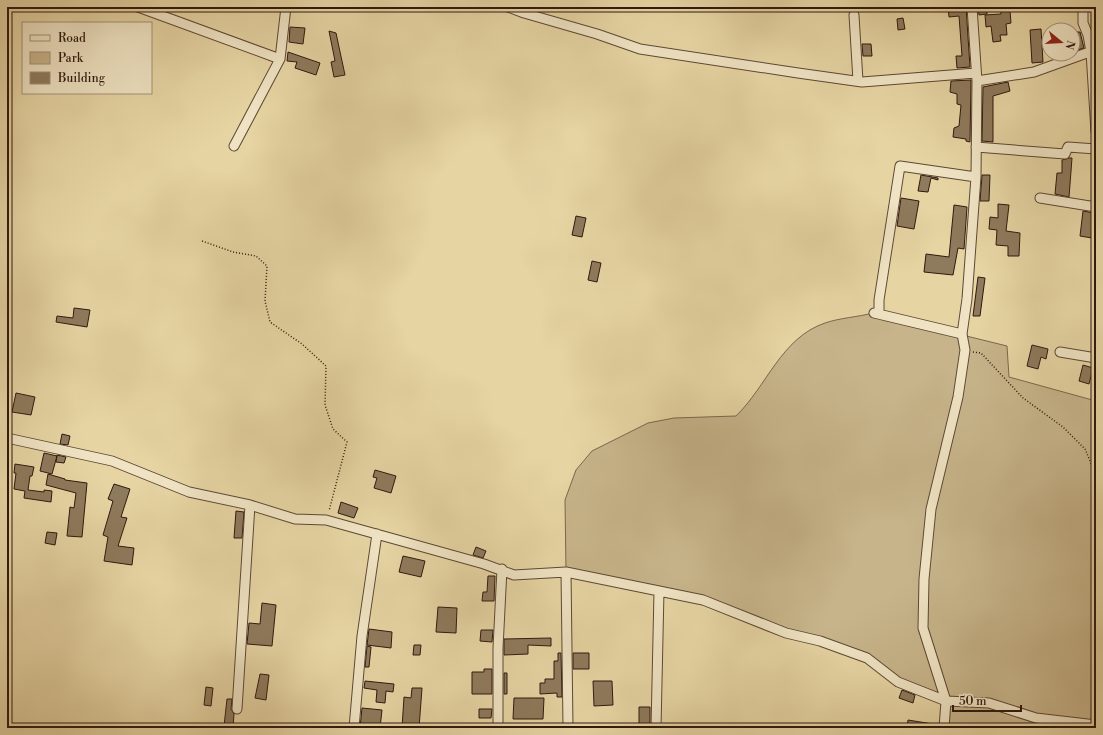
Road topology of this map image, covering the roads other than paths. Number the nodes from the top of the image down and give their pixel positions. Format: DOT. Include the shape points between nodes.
graph roads {
  1 [pos="138,7"];
  2 [pos="286,7"];
  3 [pos="508,7"];
  4 [pos="972,7"];
  5 [pos="1083,7"];
  6 [pos="854,15"];
  7 [pos="1093,51"];
  8 [pos="280,60"];
  9 [pos="976,77"];
  10 [pos="858,81"];
  11 [pos="1096,132"];
  12 [pos="234,146"];
  13 [pos="976,147"];
  14 [pos="1096,149"];
  15 [pos="976,177"];
  16 [pos="1040,198"];
  17 [pos="1096,207"];
  18 [pos="962,334"];
  19 [pos="1060,352"];
  20 [pos="1096,358"];
  21 [pos="7,438"];
  22 [pos="250,505"];
  23 [pos="378,534"];
  24 [pos="502,569"];
  25 [pos="566,572"];
  26 [pos="659,591"];
  27 [pos="946,701"];
  28 [pos="237,709"];
  29 [pos="1096,725"];
  30 [pos="354,728"];
  31 [pos="498,728"];
  32 [pos="568,728"];
  33 [pos="656,728"];
  34 [pos="944,728"];
  1 -- 8 [label="street"];
  2 -- 8 [label="street"];
  3 -- 10 [label="street" via="640,49"];
  4 -- 9 [label="street"];
  5 -- 7 [label="street" via="1083,24"];
  6 -- 10 [label="street"];
  7 -- 9 [label="street" via="1034,72"];
  7 -- 11 [label="street"];
  8 -- 12 [label="street"];
  9 -- 10 [label="street"];
  9 -- 13 [label="street"];
  13 -- 14 [label="street" via="1065,154 1068,147"];
  13 -- 15 [label="street"];
  15 -- 18 [label="street"];
  15 -- 18 [label="street" via="900,166 876,314"];
  16 -- 17 [label="street"];
  18 -- 27 [label="street" via="965,350 958,397 931,509 924,579 923,628"];
  19 -- 20 [label="street"];
  21 -- 22 [label="street" via="112,461 189,492"];
  22 -- 23 [label="street" via="296,519 326,520"];
  22 -- 28 [label="street"];
  23 -- 24 [label="street"];
  23 -- 30 [label="street" via="362,636"];
  24 -- 25 [label="street" via="514,575"];
  24 -- 31 [label="street" via="497,655"];
  25 -- 26 [label="street"];
  25 -- 32 [label="street"];
  26 -- 27 [label="street" via="703,600 786,633 820,641 867,658 898,682"];
  26 -- 33 [label="street"];
  27 -- 29 [label="street" via="989,703 1036,718"];
  27 -- 34 [label="street"];
}
